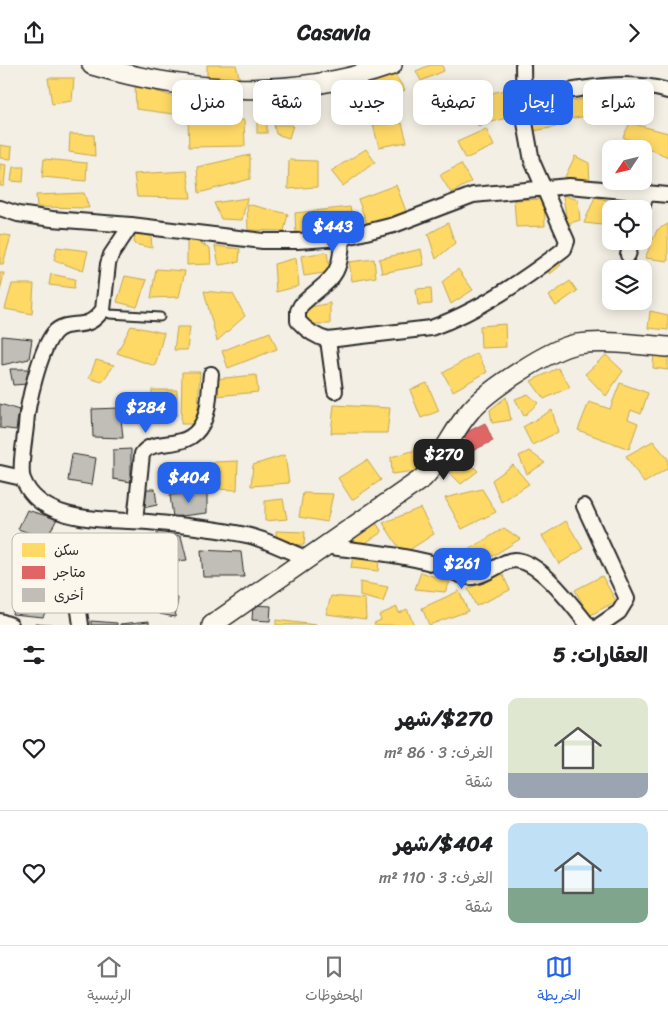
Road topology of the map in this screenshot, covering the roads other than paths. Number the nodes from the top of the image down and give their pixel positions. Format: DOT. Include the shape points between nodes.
graph roads {
  1 [pos="92,65"];
  2 [pos="392,65"];
  3 [pos="523,65"];
  4 [pos="523,80"];
  5 [pos="573,91"];
  6 [pos="668,91"];
  7 [pos="526,125"];
  8 [pos="544,187"];
  9 [pos="646,193"];
  10 [pos="668,195"];
  11 [pos="644,200"];
  12 [pos="0,207"];
  13 [pos="131,225"];
  14 [pos="342,238"];
  15 [pos="103,310"];
  16 [pos="160,317"];
  17 [pos="328,339"];
  18 [pos="668,347"];
  19 [pos="211,374"];
  20 [pos="335,391"];
  21 [pos="0,473"];
  22 [pos="22,478"];
  23 [pos="584,506"];
  24 [pos="135,521"];
  25 [pos="323,546"];
  26 [pos="306,558"];
  27 [pos="0,621"];
  28 [pos="11,625"];
  29 [pos="212,625"];
  30 [pos="588,625"];
  31 [pos="600,625"];
  1 -- 2 [label="street" via="189,86 227,90 313,84 358,77"];
  3 -- 4 [label="street"];
  5 -- 6 [label="street" via="609,85 651,86"];
  7 -- 8 [label="street" via="532,161"];
  8 -- 9 [label="street"];
  8 -- 14 [label="street" via="473,195 394,225"];
  8 -- 17 [label="street" via="567,241 564,249 543,264 504,291 432,328"];
  9 -- 10 [label="street"];
  9 -- 11 [label="street"];
  12 -- 13 [label="street" via="18,214"];
  13 -- 14 [label="street" via="263,241"];
  13 -- 15 [label="street" via="110,255"];
  14 -- 17 [label="street" via="340,265 334,277 298,311 298,321 302,325 318,337"];
  15 -- 16 [label="lane" via="117,315"];
  15 -- 22 [label="street" via="90,322 54,332 48,343 26,416"];
  17 -- 20 [label="street"];
  18 -- 25 [label="street" via="576,344 539,361 481,399 469,411 434,468 423,478"];
  19 -- 24 [label="street" via="205,417 195,435 188,440 144,451"];
  21 -- 22 [label="street"];
  22 -- 24 [label="street" via="42,503 59,511 95,521"];
  23 -- 31 [label="street" via="627,599 619,612"];
  24 -- 26 [label="street" via="248,535"];
  25 -- 26 [label="street"];
  25 -- 30 [label="street" via="396,555 468,577 508,561 522,561 558,588"];
  26 -- 29 [label="street"];
  27 -- 28 [label="street"];
}
